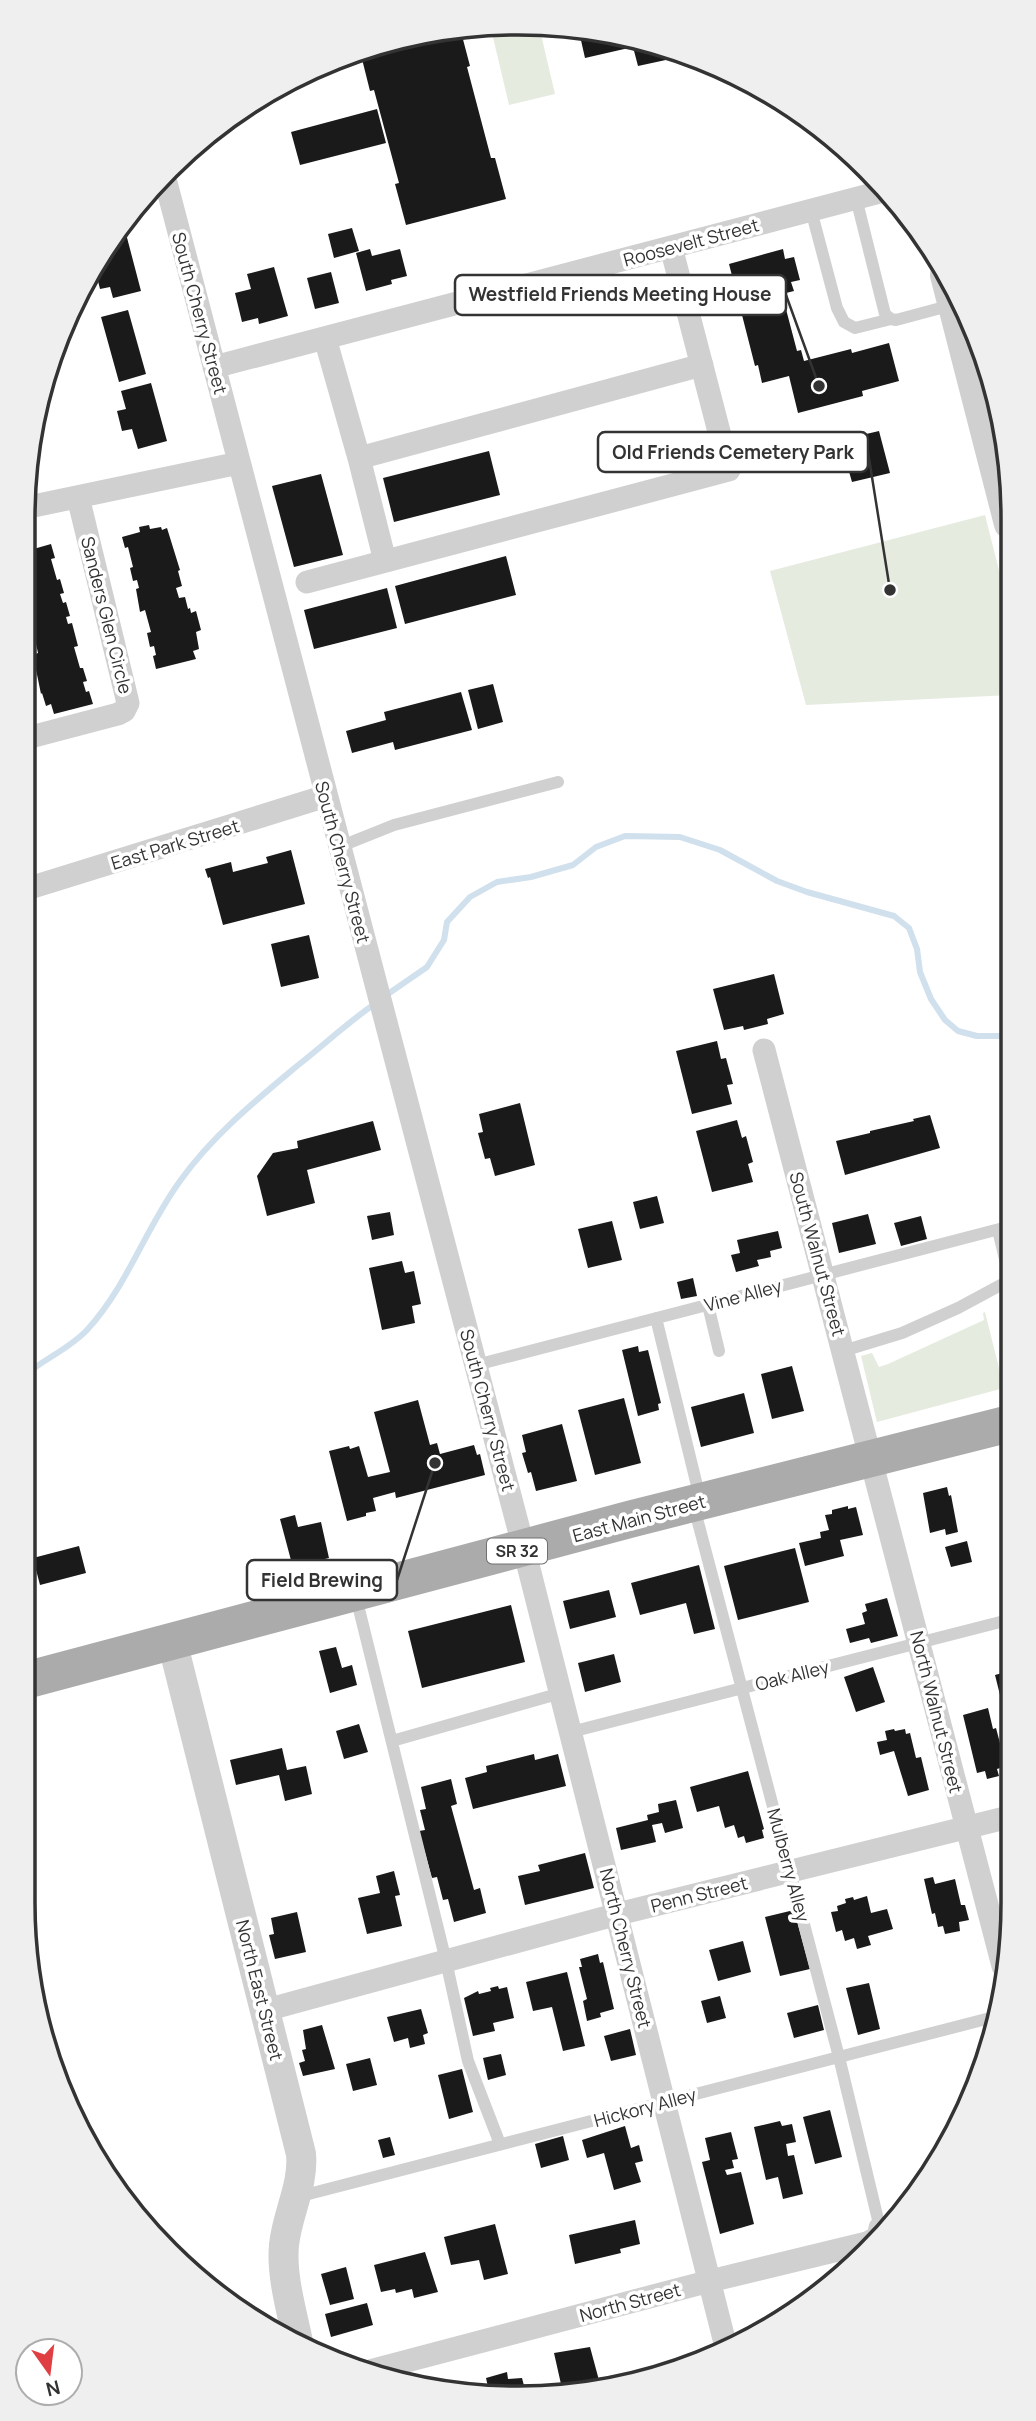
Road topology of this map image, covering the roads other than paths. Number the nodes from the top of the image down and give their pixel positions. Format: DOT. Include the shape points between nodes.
graph roads {
  1 [pos="167,186"];
  2 [pos="875,193"];
  3 [pos="856,198"];
  4 [pos="811,210"];
  5 [pos="671,247"];
  6 [pos="952,305"];
  7 [pos="953,309"];
  8 [pos="891,319"];
  9 [pos="325,338"];
  10 [pos="702,365"];
  11 [pos="214,367"];
  12 [pos="994,436"];
  13 [pos="359,458"];
  14 [pos="239,463"];
  15 [pos="78,497"];
  16 [pos="35,506"];
  17 [pos="385,561"];
  18 [pos="307,582"];
  19 [pos="35,736"];
  20 [pos="558,782"];
  21 [pos="326,796"];
  22 [pos="340,847"];
  23 [pos="35,886"];
  24 [pos="764,1050"];
  25 [pos="1001,1229"];
  26 [pos="998,1230"];
  27 [pos="1001,1242"];
  28 [pos="823,1275"];
  29 [pos="1001,1287"];
  30 [pos="708,1305"];
  31 [pos="656,1318"];
  32 [pos="719,1351"];
  33 [pos="843,1351"];
  34 [pos="476,1365"];
  35 [pos="1001,1426"];
  36 [pos="872,1459"];
  37 [pos="697,1503"];
  38 [pos="524,1549"];
  39 [pos="355,1593"];
  40 [pos="1001,1622"];
  41 [pos="172,1641"];
  42 [pos="919,1642"];
  43 [pos="35,1678"];
  44 [pos="741,1688"];
  45 [pos="561,1693"];
  46 [pos="571,1732"];
  47 [pos="392,1741"];
  48 [pos="1001,1819"];
  49 [pos="967,1828"];
  50 [pos="790,1872"];
  51 [pos="618,1914"];
  52 [pos="999,1949"];
  53 [pos="446,1961"];
  54 [pos="266,2010"];
  55 [pos="987,2019"];
  56 [pos="839,2057"];
  57 [pos="665,2101"];
  58 [pos="500,2144"];
  59 [pos="295,2197"];
  60 [pos="879,2223"];
  61 [pos="861,2244"];
  62 [pos="710,2281"];
  63 [pos="296,2332"];
  64 [pos="724,2340"];
  65 [pos="384,2367"];
  1 -- 11 [label="street, South Cherry Street"];
  2 -- 3 [label="street, Roosevelt Street"];
  3 -- 4 [label="street, Roosevelt Street"];
  3 -- 8 [label="lane" via="885,314"];
  4 -- 5 [label="street, Roosevelt Street"];
  4 -- 8 [label="lane" via="844,322 855,328"];
  5 -- 9 [label="street, Roosevelt Street"];
  5 -- 10 [label="street"];
  6 -- 8 [label="lane"];
  7 -- 12 [label="street"];
  9 -- 11 [label="street, Roosevelt Street"];
  9 -- 13 [label="street"];
  10 -- 13 [label="street"];
  10 -- 17 [label="street" via="729,470"];
  11 -- 14 [label="street, South Cherry Street"];
  13 -- 17 [label="street"];
  14 -- 15 [label="street"];
  14 -- 21 [label="street, South Cherry Street"];
  15 -- 16 [label="street"];
  15 -- 19 [label="street, Sanders Glen Circle" via="128,703 118,715"];
  17 -- 18 [label="street"];
  20 -- 22 [label="lane" via="394,825"];
  21 -- 22 [label="street, South Cherry Street"];
  21 -- 23 [label="street, East Park Street"];
  22 -- 34 [label="street, South Cherry Street"];
  24 -- 28 [label="street, South Walnut Street"];
  25 -- 26 [label="lane, Vine Alley"];
  26 -- 27 [label="lane"];
  26 -- 28 [label="lane, Vine Alley"];
  28 -- 30 [label="lane, Vine Alley"];
  28 -- 33 [label="street, South Walnut Street"];
  29 -- 33 [label="lane" via="902,1333"];
  30 -- 31 [label="lane, Vine Alley"];
  30 -- 32 [label="lane"];
  31 -- 34 [label="lane, Vine Alley"];
  31 -- 37 [label="lane, Mulberry Alley"];
  33 -- 36 [label="street, South Walnut Street"];
  34 -- 38 [label="street, South Cherry Street"];
  35 -- 36 [label="main road, East Main Street / SR 32"];
  36 -- 37 [label="main road, East Main Street / SR 32"];
  36 -- 42 [label="street, North Walnut Street"];
  37 -- 38 [label="main road, East Main Street / SR 32"];
  37 -- 44 [label="lane, Mulberry Alley"];
  38 -- 39 [label="main road, East Main Street / SR 32"];
  38 -- 45 [label="street, North Cherry Street"];
  39 -- 41 [label="main road, East Main Street / SR 32"];
  39 -- 47 [label="lane"];
  40 -- 42 [label="lane, Oak Alley"];
  41 -- 43 [label="main road, East Main Street / SR 32"];
  41 -- 54 [label="street, North East Street"];
  42 -- 44 [label="lane, Oak Alley"];
  42 -- 49 [label="street, North Walnut Street"];
  44 -- 46 [label="lane, Oak Alley"];
  44 -- 50 [label="lane, Mulberry Alley"];
  45 -- 46 [label="street, North Cherry Street"];
  45 -- 47 [label="lane"];
  46 -- 51 [label="street, North Cherry Street"];
  47 -- 53 [label="lane"];
  48 -- 49 [label="street, Penn Street"];
  49 -- 50 [label="street, Penn Street"];
  49 -- 52 [label="street, North Walnut Street"];
  50 -- 51 [label="street, Penn Street"];
  50 -- 56 [label="lane, Mulberry Alley"];
  51 -- 53 [label="street, Penn Street"];
  51 -- 57 [label="street, North Cherry Street"];
  53 -- 54 [label="street, Penn Street"];
  53 -- 58 [label="lane" via="468,2061"];
  54 -- 59 [label="street, North East Street" via="301,2154"];
  55 -- 56 [label="lane, Hickory Alley"];
  56 -- 57 [label="lane, Hickory Alley"];
  56 -- 60 [label="lane, Mulberry Alley"];
  57 -- 58 [label="lane, Hickory Alley"];
  57 -- 62 [label="street, North Cherry Street"];
  58 -- 59 [label="lane, Hickory Alley"];
  59 -- 63 [label="street, North East Street" via="283,2259"];
  61 -- 62 [label="street, North Street"];
  62 -- 64 [label="street, North Cherry Street"];
  62 -- 65 [label="street, North Street"];
}
